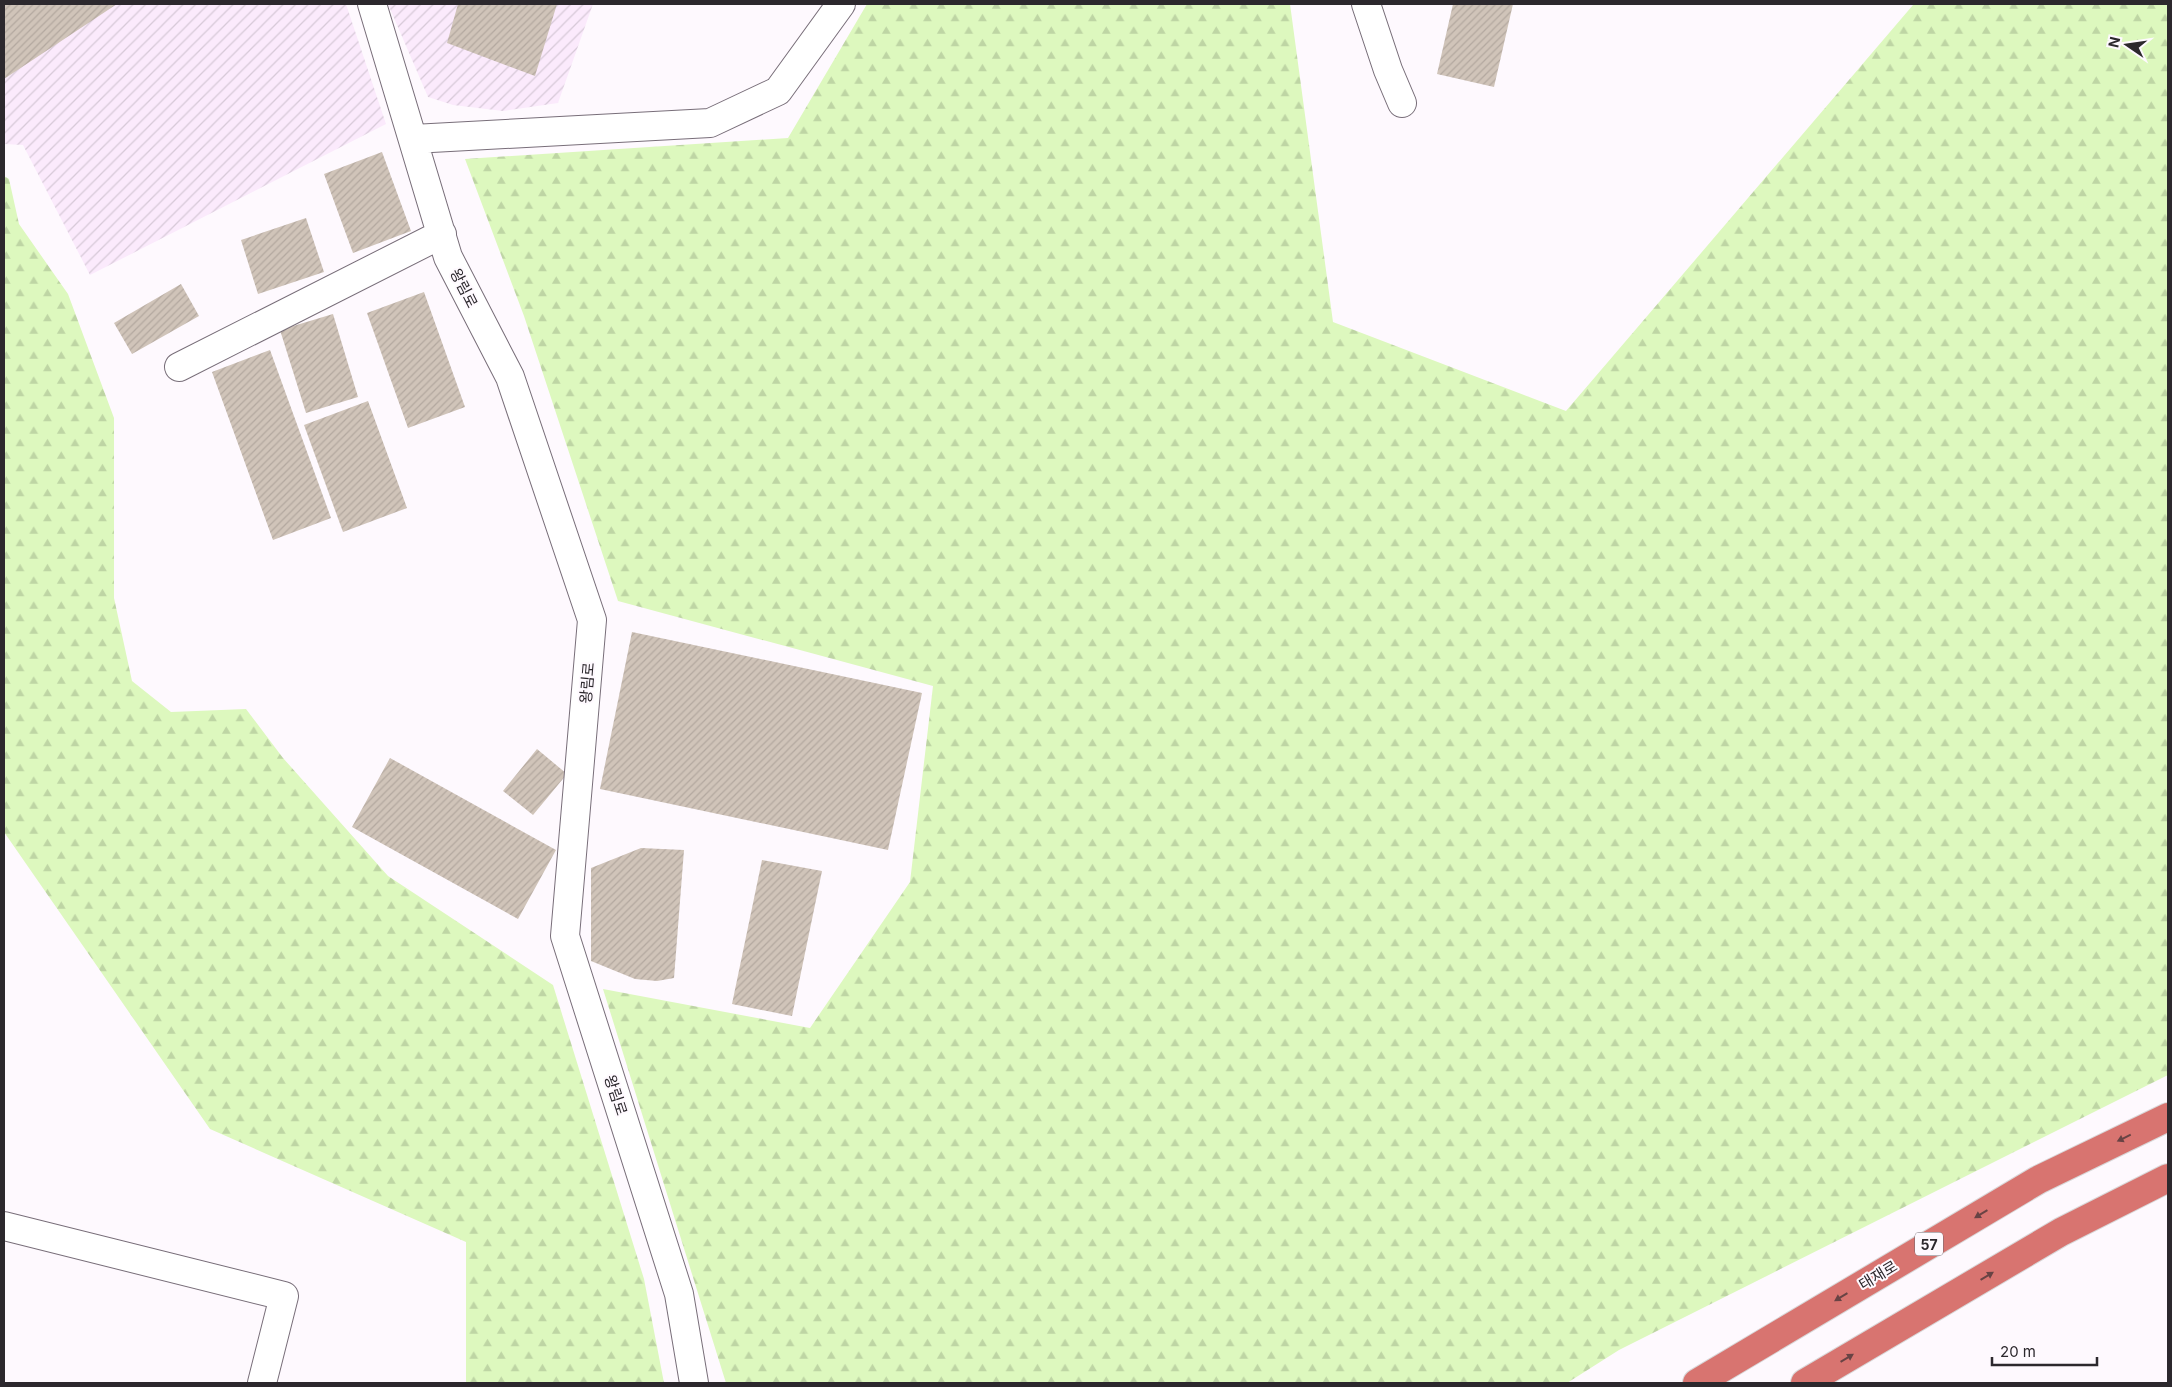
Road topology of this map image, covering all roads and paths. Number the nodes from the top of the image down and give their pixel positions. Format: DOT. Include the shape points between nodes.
graph roads {
  1 [pos="372,4"];
  2 [pos="841,4"];
  3 [pos="1366,4"];
  4 [pos="1402,102"];
  5 [pos="413,139"];
  6 [pos="442,234"];
  7 [pos="179,367"];
  8 [pos="2168,1117"];
  9 [pos="2168,1178"];
  10 [pos="2168,1192"];
  11 [pos="4,1226"];
  12 [pos="2060,1232"];
  13 [pos="262,1383"];
  14 [pos="694,1383"];
  15 [pos="1697,1383"];
  16 [pos="1805,1383"];
  1 -- 5 [label="street, 왕림로"];
  2 -- 5 [label="street" via="778,91 710,122"];
  3 -- 4 [label="street"];
  5 -- 6 [label="street, 왕림로"];
  6 -- 7 [label="street"];
  6 -- 14 [label="street, 왕림로" via="448,257 510,377 592,620 565,936 679,1294"];
  8 -- 15 [label="highway, 태재로 / 57, one-way" via="2038,1180"];
  9 -- 12 [label="highway"];
  10 -- 12 [label="highway"];
  11 -- 13 [label="street" via="284,1296"];
  16 -- 12 [label="highway, one-way"];
}
